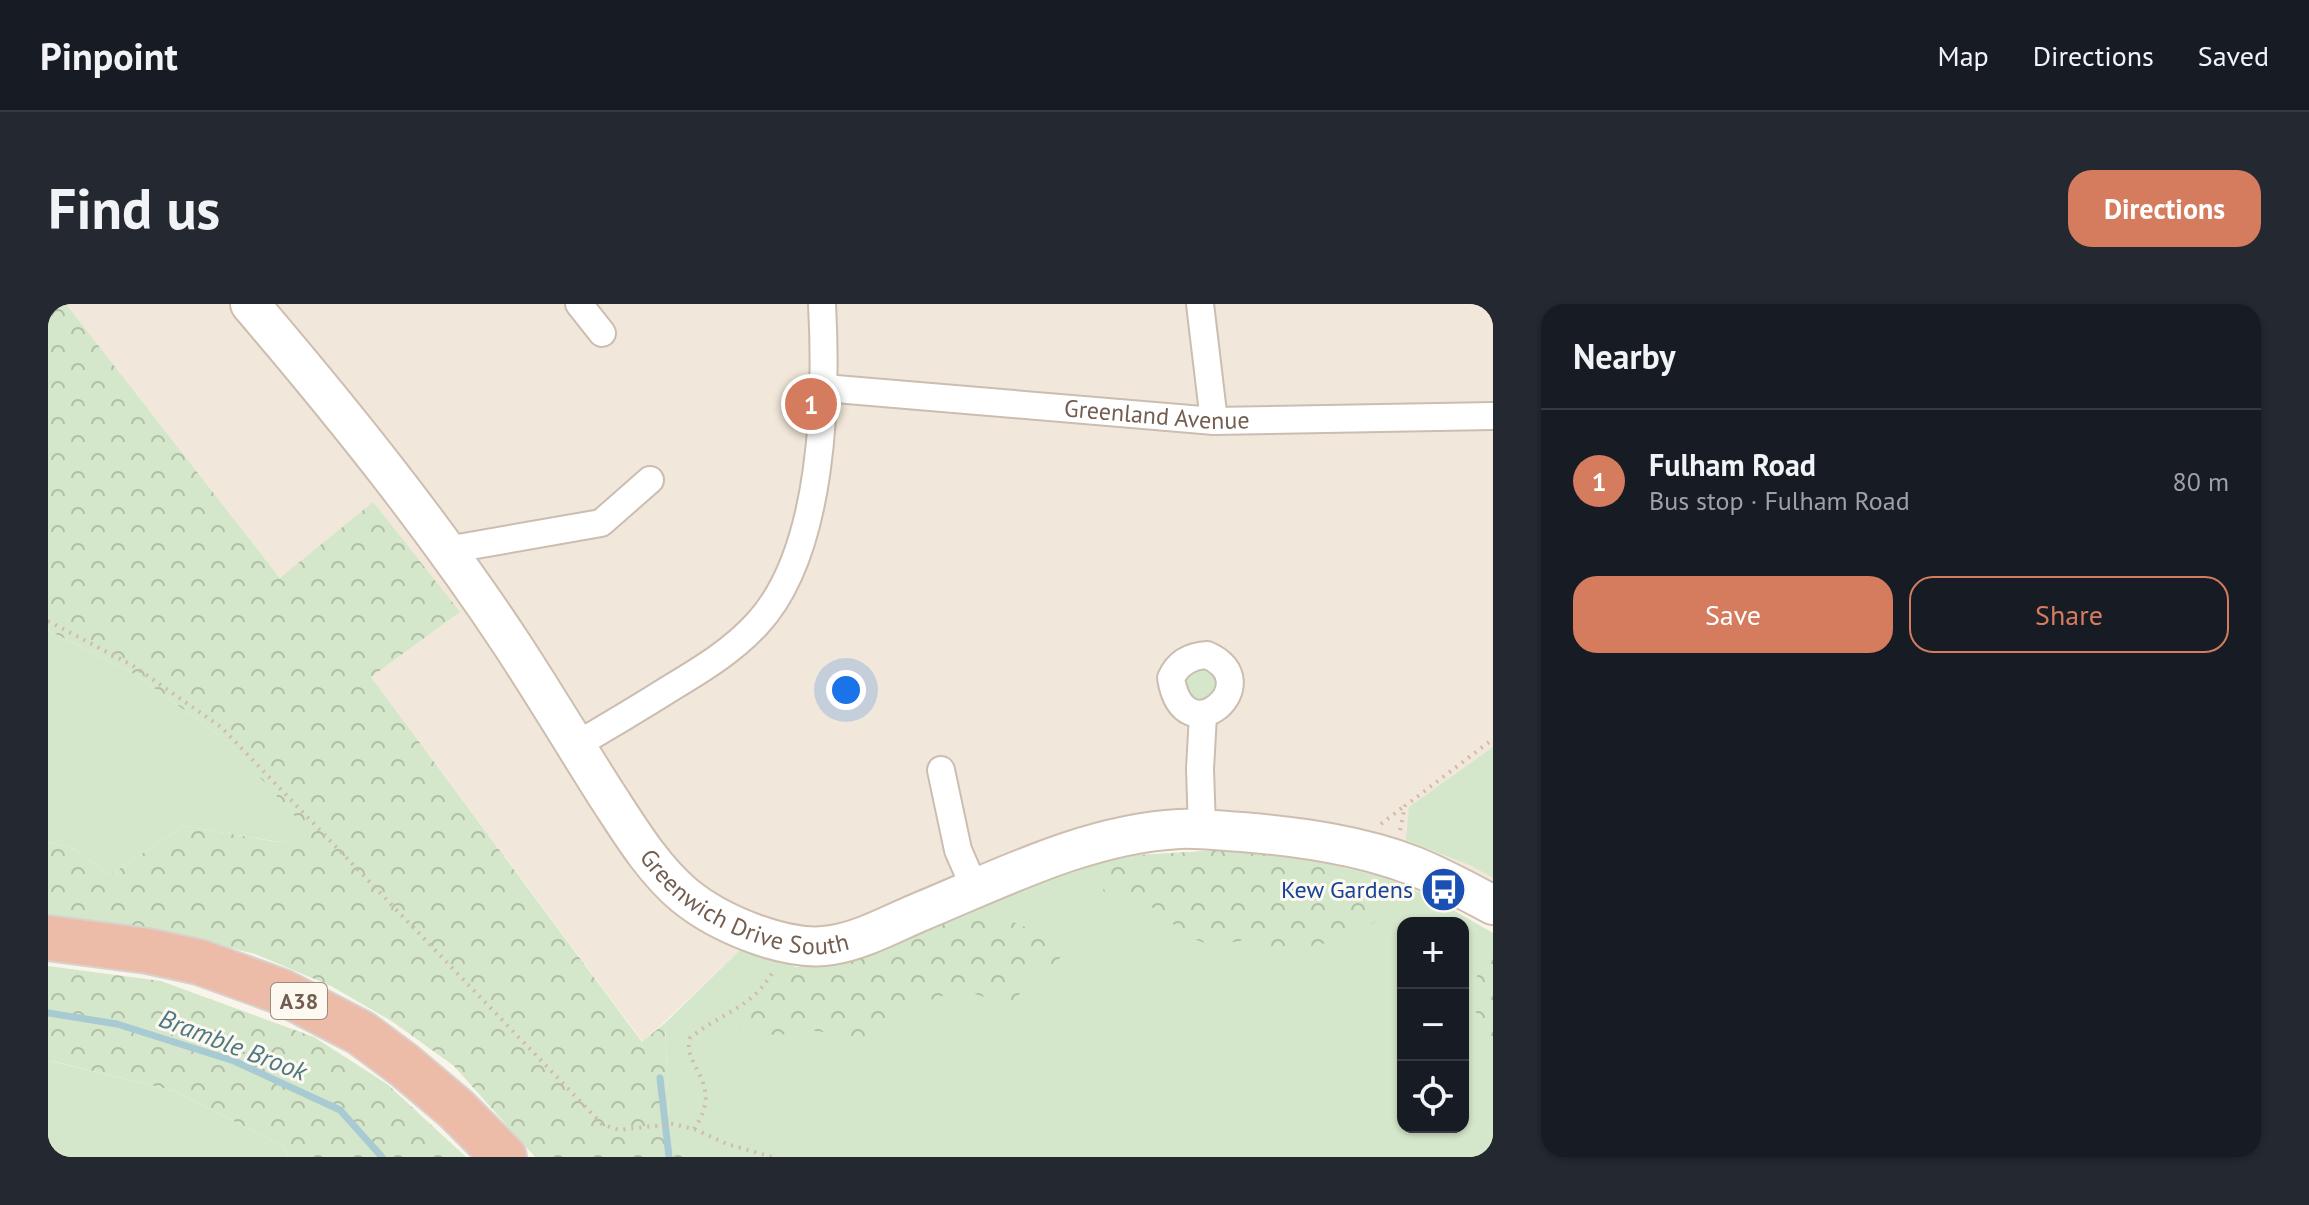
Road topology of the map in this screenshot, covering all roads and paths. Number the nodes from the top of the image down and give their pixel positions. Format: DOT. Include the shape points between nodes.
graph roads {
  1 [pos="579,304"];
  2 [pos="822,304"];
  3 [pos="1200,304"];
  4 [pos="252,305"];
  5 [pos="602,333"];
  6 [pos="824,388"];
  7 [pos="1493,416"];
  8 [pos="1214,421"];
  9 [pos="650,480"];
  10 [pos="447,550"];
  11 [pos="48,621"];
  12 [pos="1203,715"];
  13 [pos="1493,739"];
  14 [pos="576,745"];
  15 [pos="941,770"];
  16 [pos="1202,829"];
  17 [pos="1394,860"];
  18 [pos="975,889"];
  19 [pos="1493,905"];
  20 [pos="48,938"];
  21 [pos="790,943"];
  22 [pos="694,1129"];
  23 [pos="1493,1155"];
  24 [pos="504,1157"];
  25 [pos="772,1157"];
  26 [pos="1486,1157"];
  1 -- 5 [label="street"];
  2 -- 6 [label="street"];
  3 -- 8 [label="street"];
  4 -- 10 [label="street, Greenwich Drive South"];
  6 -- 8 [label="street, Greenland Avenue"];
  6 -- 14 [label="street" via="815,488 793,566 776,598 759,622 715,661"];
  7 -- 8 [label="street, Greenland Avenue"];
  9 -- 10 [label="street" via="601,523"];
  10 -- 14 [label="street, Greenwich Drive South"];
  11 -- 22 [label="path" via="132,665 221,727 602,1124 619,1130 665,1124"];
  12 -- 16 [label="street"];
  13 -- 17 [label="path" via="1405,806"];
  14 -- 21 [label="street, Greenwich Drive South" via="630,831 685,896 734,925"];
  15 -- 18 [label="street" via="958,850"];
  16 -- 17 [label="street, Greenwich Drive South" via="1289,836"];
  16 -- 18 [label="street, Greenwich Drive South" via="1152,832 1082,846"];
  17 -- 19 [label="street, Greenwich Drive South"];
  18 -- 21 [label="street, Greenwich Drive South" via="848,942"];
  20 -- 24 [label="highway, A38" via="199,962 282,992 361,1033 455,1108"];
  21 -- 22 [label="path" via="754,996 690,1038 688,1047 706,1101"];
  22 -- 25 [label="path"];
  23 -- 26 [label="path"];
}
